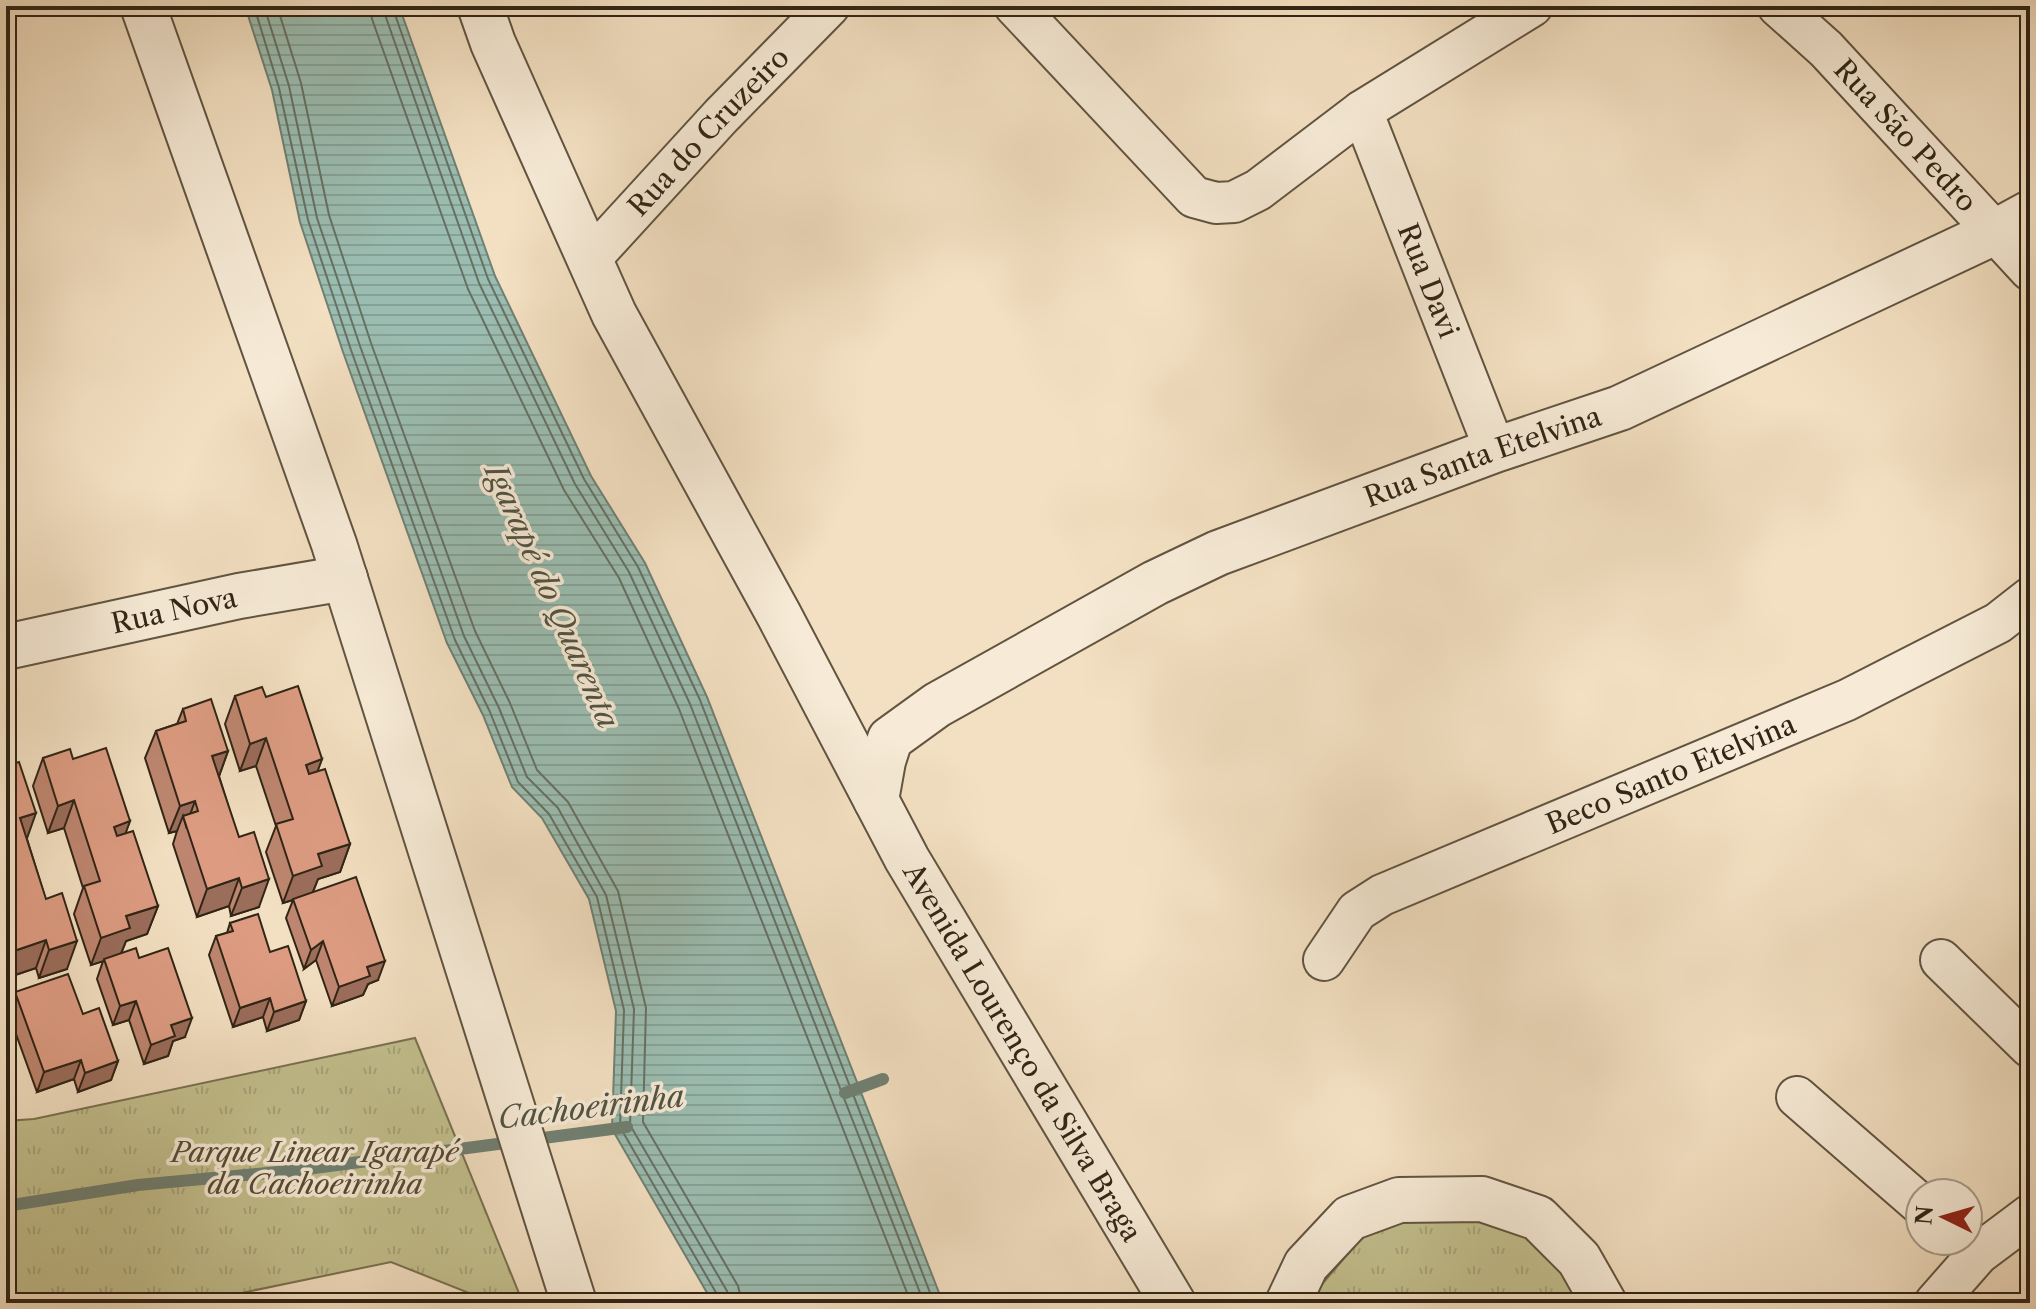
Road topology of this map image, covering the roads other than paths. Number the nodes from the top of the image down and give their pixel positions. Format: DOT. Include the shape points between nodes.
graph roads {
  1 [pos="143,6"];
  2 [pos="480,6"];
  3 [pos="829,6"];
  4 [pos="1015,6"];
  5 [pos="1532,6"];
  6 [pos="1778,6"];
  7 [pos="1362,111"];
  8 [pos="2012,222"];
  9 [pos="590,259"];
  10 [pos="2030,270"];
  11 [pos="1495,450"];
  12 [pos="345,578"];
  13 [pos="2030,598"];
  14 [pos="6,647"];
  15 [pos="876,800"];
  16 [pos="1324,960"];
  17 [pos="1941,960"];
  18 [pos="2030,1047"];
  19 [pos="1797,1097"];
  20 [pos="1904,1190"];
  21 [pos="2030,1215"];
  22 [pos="1984,1240"];
  23 [pos="1964,1257"];
  24 [pos="574,1303"];
  25 [pos="1173,1303"];
  26 [pos="1288,1303"];
  27 [pos="1604,1303"];
  28 [pos="1935,1303"];
  1 -- 12 [label="street"];
  2 -- 9 [label="street, Avenida Lourenço da Silva Braga"];
  3 -- 9 [label="street, Rua do Cruzeiro"];
  4 -- 7 [label="street" via="1194,197 1234,202 1258,190"];
  5 -- 7 [label="street"];
  6 -- 8 [label="street, Rua São Pedro"];
  7 -- 11 [label="street, Rua Davi"];
  8 -- 10 [label="street, Rua São Pedro"];
  8 -- 11 [label="street, Rua Santa Etelvina" via="1620,408"];
  9 -- 15 [label="street, Avenida Lourenço da Silva Braga" via="614,314"];
  11 -- 15 [label="street, Rua Santa Etelvina" via="1218,553 937,705 890,739"];
  12 -- 14 [label="street, Rua Nova"];
  12 -- 24 [label="street"];
  13 -- 16 [label="street, Beco Santo Etelvina" via="1998,623 1847,700 1382,895 1357,911"];
  15 -- 25 [label="street, Avenida Lourenço da Silva Braga"];
  17 -- 18 [label="street"];
  19 -- 20 [label="street"];
  21 -- 22 [label="street"];
  23 -- 28 [label="street"];
  26 -- 27 [label="street" via="1306,1265 1350,1218 1399,1200 1468,1199 1538,1218 1579,1259"];
}
